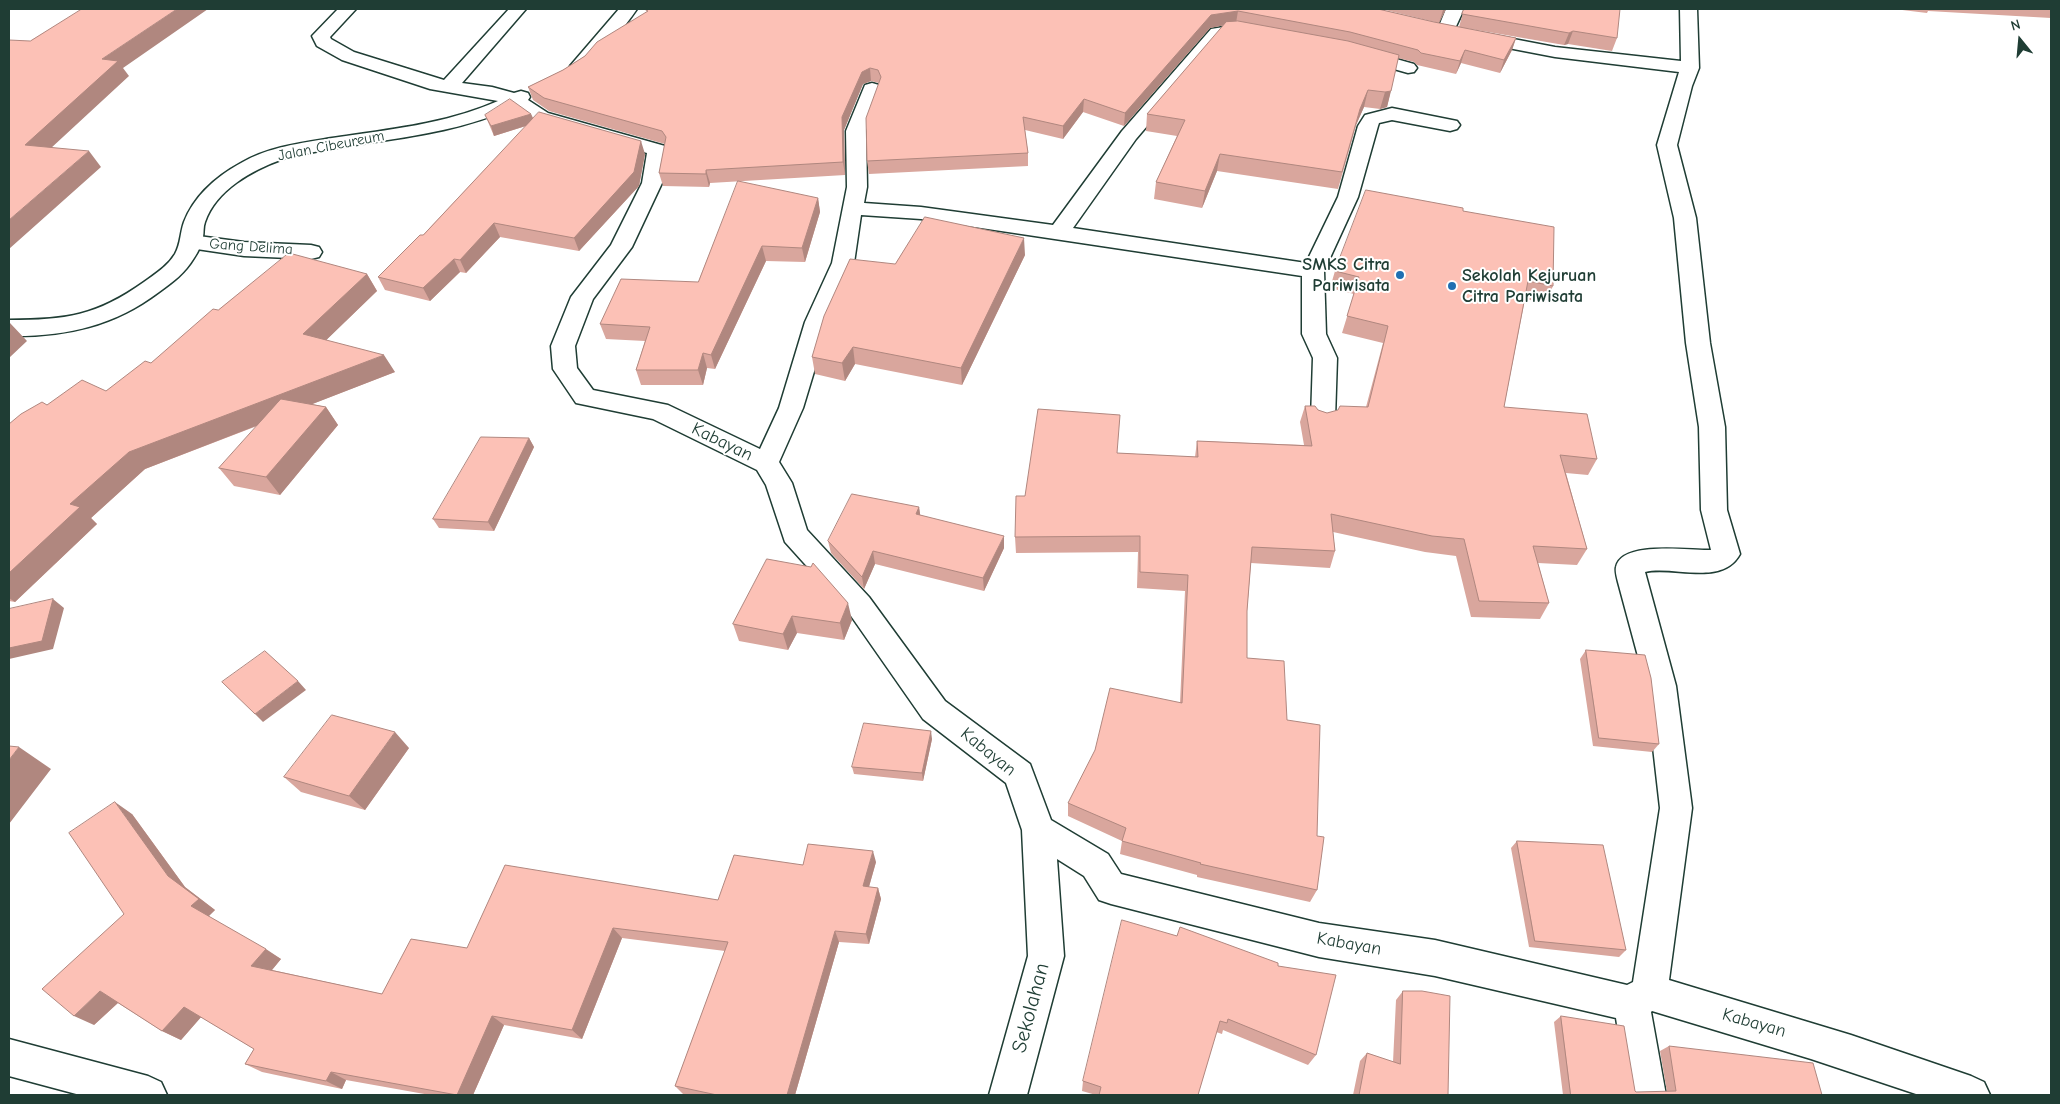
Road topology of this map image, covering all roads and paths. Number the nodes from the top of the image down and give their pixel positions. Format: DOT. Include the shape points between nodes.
graph roads {
  1 [pos="346,9"];
  2 [pos="518,9"];
  3 [pos="628,9"];
  4 [pos="1455,9"];
  5 [pos="1689,9"];
  6 [pos="1232,13"];
  7 [pos="1428,27"];
  8 [pos="1446,30"];
  9 [pos="1221,31"];
  10 [pos="1270,37"];
  11 [pos="1348,50"];
  12 [pos="1408,68"];
  13 [pos="1690,68"];
  14 [pos="565,75"];
  15 [pos="448,87"];
  16 [pos="872,88"];
  17 [pos="529,93"];
  18 [pos="1450,125"];
  19 [pos="852,208"];
  20 [pos="1058,232"];
  21 [pos="192,242"];
  22 [pos="311,252"];
  23 [pos="1313,271"];
  24 [pos="9,328"];
  25 [pos="1323,419"];
  26 [pos="766,463"];
  27 [pos="1038,830"];
  28 [pos="1640,998"];
  29 [pos="9,1057"];
  30 [pos="148,1095"];
  31 [pos="1008,1095"];
  32 [pos="1647,1095"];
  33 [pos="1971,1095"];
  1 -- 15 [label="street" via="322,34 323,42 348,56"];
  2 -- 15 [label="street"];
  3 -- 14 [label="street" via="589,57"];
  4 -- 8 [label="street"];
  5 -- 13 [label="street"];
  6 -- 9 [label="street"];
  7 -- 8 [label="street"];
  8 -- 13 [label="street" via="1555,52"];
  9 -- 10 [label="street" via="1236,30"];
  9 -- 20 [label="street" via="1129,135"];
  11 -- 12 [label="street"];
  13 -- 28 [label="street" via="1667,146 1685,218 1698,343 1712,426 1714,510 1726,554 1715,561 1642,560 1630,567 1661,686 1676,808"];
  15 -- 17 [label="street" via="492,93"];
  16 -- 19 [label="street" via="856,131 856,187"];
  17 -- 21 [label="street, Jalan Cibeureum" via="487,111 436,126 308,148 258,162 237,173 209,197 194,222"];
  17 -- 26 [label="street, Kabayan" via="541,117 658,150 652,183 621,246 582,297 563,346 566,369 585,397 658,412"];
  18 -- 23 [label="street" via="1392,114 1372,119 1348,197"];
  19 -- 20 [label="street" via="921,213"];
  19 -- 26 [label="street" via="843,263 817,322 791,408"];
  20 -- 23 [label="street"];
  21 -- 22 [label="street, Gang Delima" via="244,249"];
  21 -- 24 [label="street, Jalan Cibeureum" via="171,272 129,304 98,318 69,325 40,329"];
  23 -- 25 [label="street" via="1314,334 1324,358"];
  26 -- 27 [label="street, Kabayan" via="779,482 795,535 859,605 934,710 1018,774"];
  27 -- 28 [label="street, Kabayan" via="1096,865 1111,888 1319,940 1435,958"];
  27 -- 31 [label="street, Sekolahan" via="1046,956"];
  28 -- 32 [label="street"];
  28 -- 33 [label="street, Kabayan" via="1810,1039"];
  29 -- 30 [label="street"];
}
